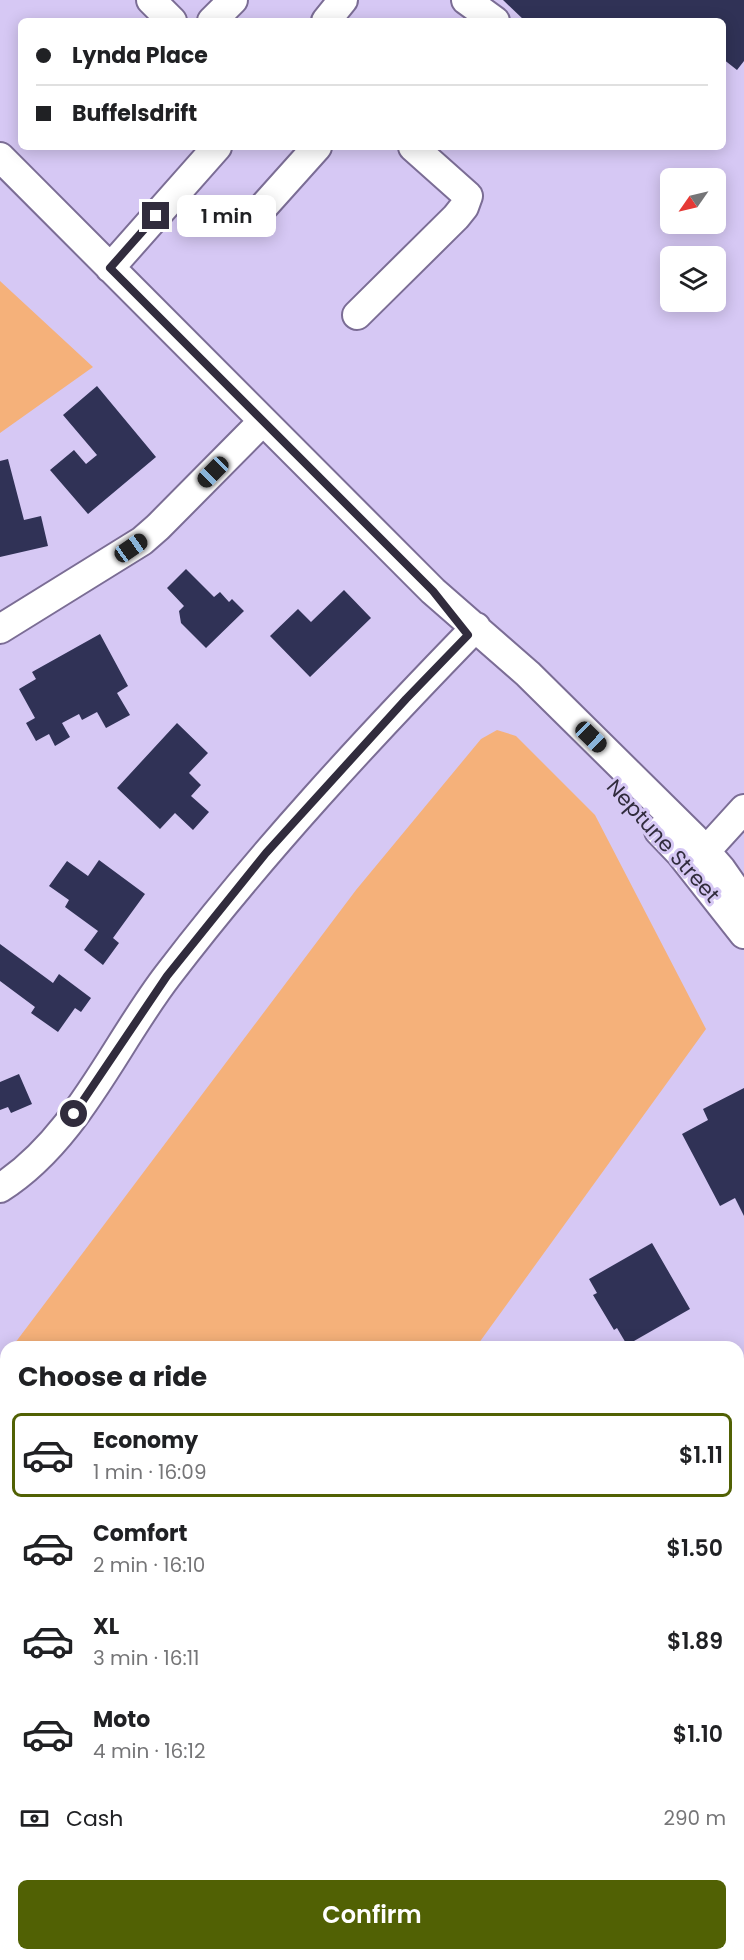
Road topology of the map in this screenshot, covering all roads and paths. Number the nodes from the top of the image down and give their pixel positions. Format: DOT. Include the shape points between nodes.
graph roads {
  1 [pos="151,0"];
  2 [pos="233,0"];
  3 [pos="343,0"];
  4 [pos="466,0"];
  5 [pos="169,18"];
  6 [pos="215,18"];
  7 [pos="328,18"];
  8 [pos="491,18"];
  9 [pos="214,150"];
  10 [pos="314,150"];
  11 [pos="416,150"];
  12 [pos="0,157"];
  13 [pos="265,205"];
  14 [pos="110,268"];
  15 [pos="357,315"];
  16 [pos="262,422"];
  17 [pos="0,629"];
  18 [pos="472,631"];
  19 [pos="744,809"];
  20 [pos="699,860"];
  21 [pos="744,902"];
  22 [pos="744,934"];
  23 [pos="0,1188"];
  1 -- 5 [label="street"];
  2 -- 6 [label="street"];
  3 -- 7 [label="street"];
  4 -- 8 [label="street"];
  9 -- 14 [label="street"];
  10 -- 13 [label="street"];
  11 -- 15 [label="street" via="468,195 464,207"];
  12 -- 14 [label="street, Neptune Street"];
  14 -- 16 [label="street, Neptune Street"];
  16 -- 17 [label="street" via="142,541"];
  16 -- 18 [label="street, Neptune Street"];
  18 -- 20 [label="street, Neptune Street" via="528,674"];
  18 -- 23 [label="street" via="266,853 167,976 62,1134"];
  19 -- 20 [label="street"];
  20 -- 21 [label="street, Neptune Street" via="722,869"];
  20 -- 22 [label="street, Neptune Street"];
}
